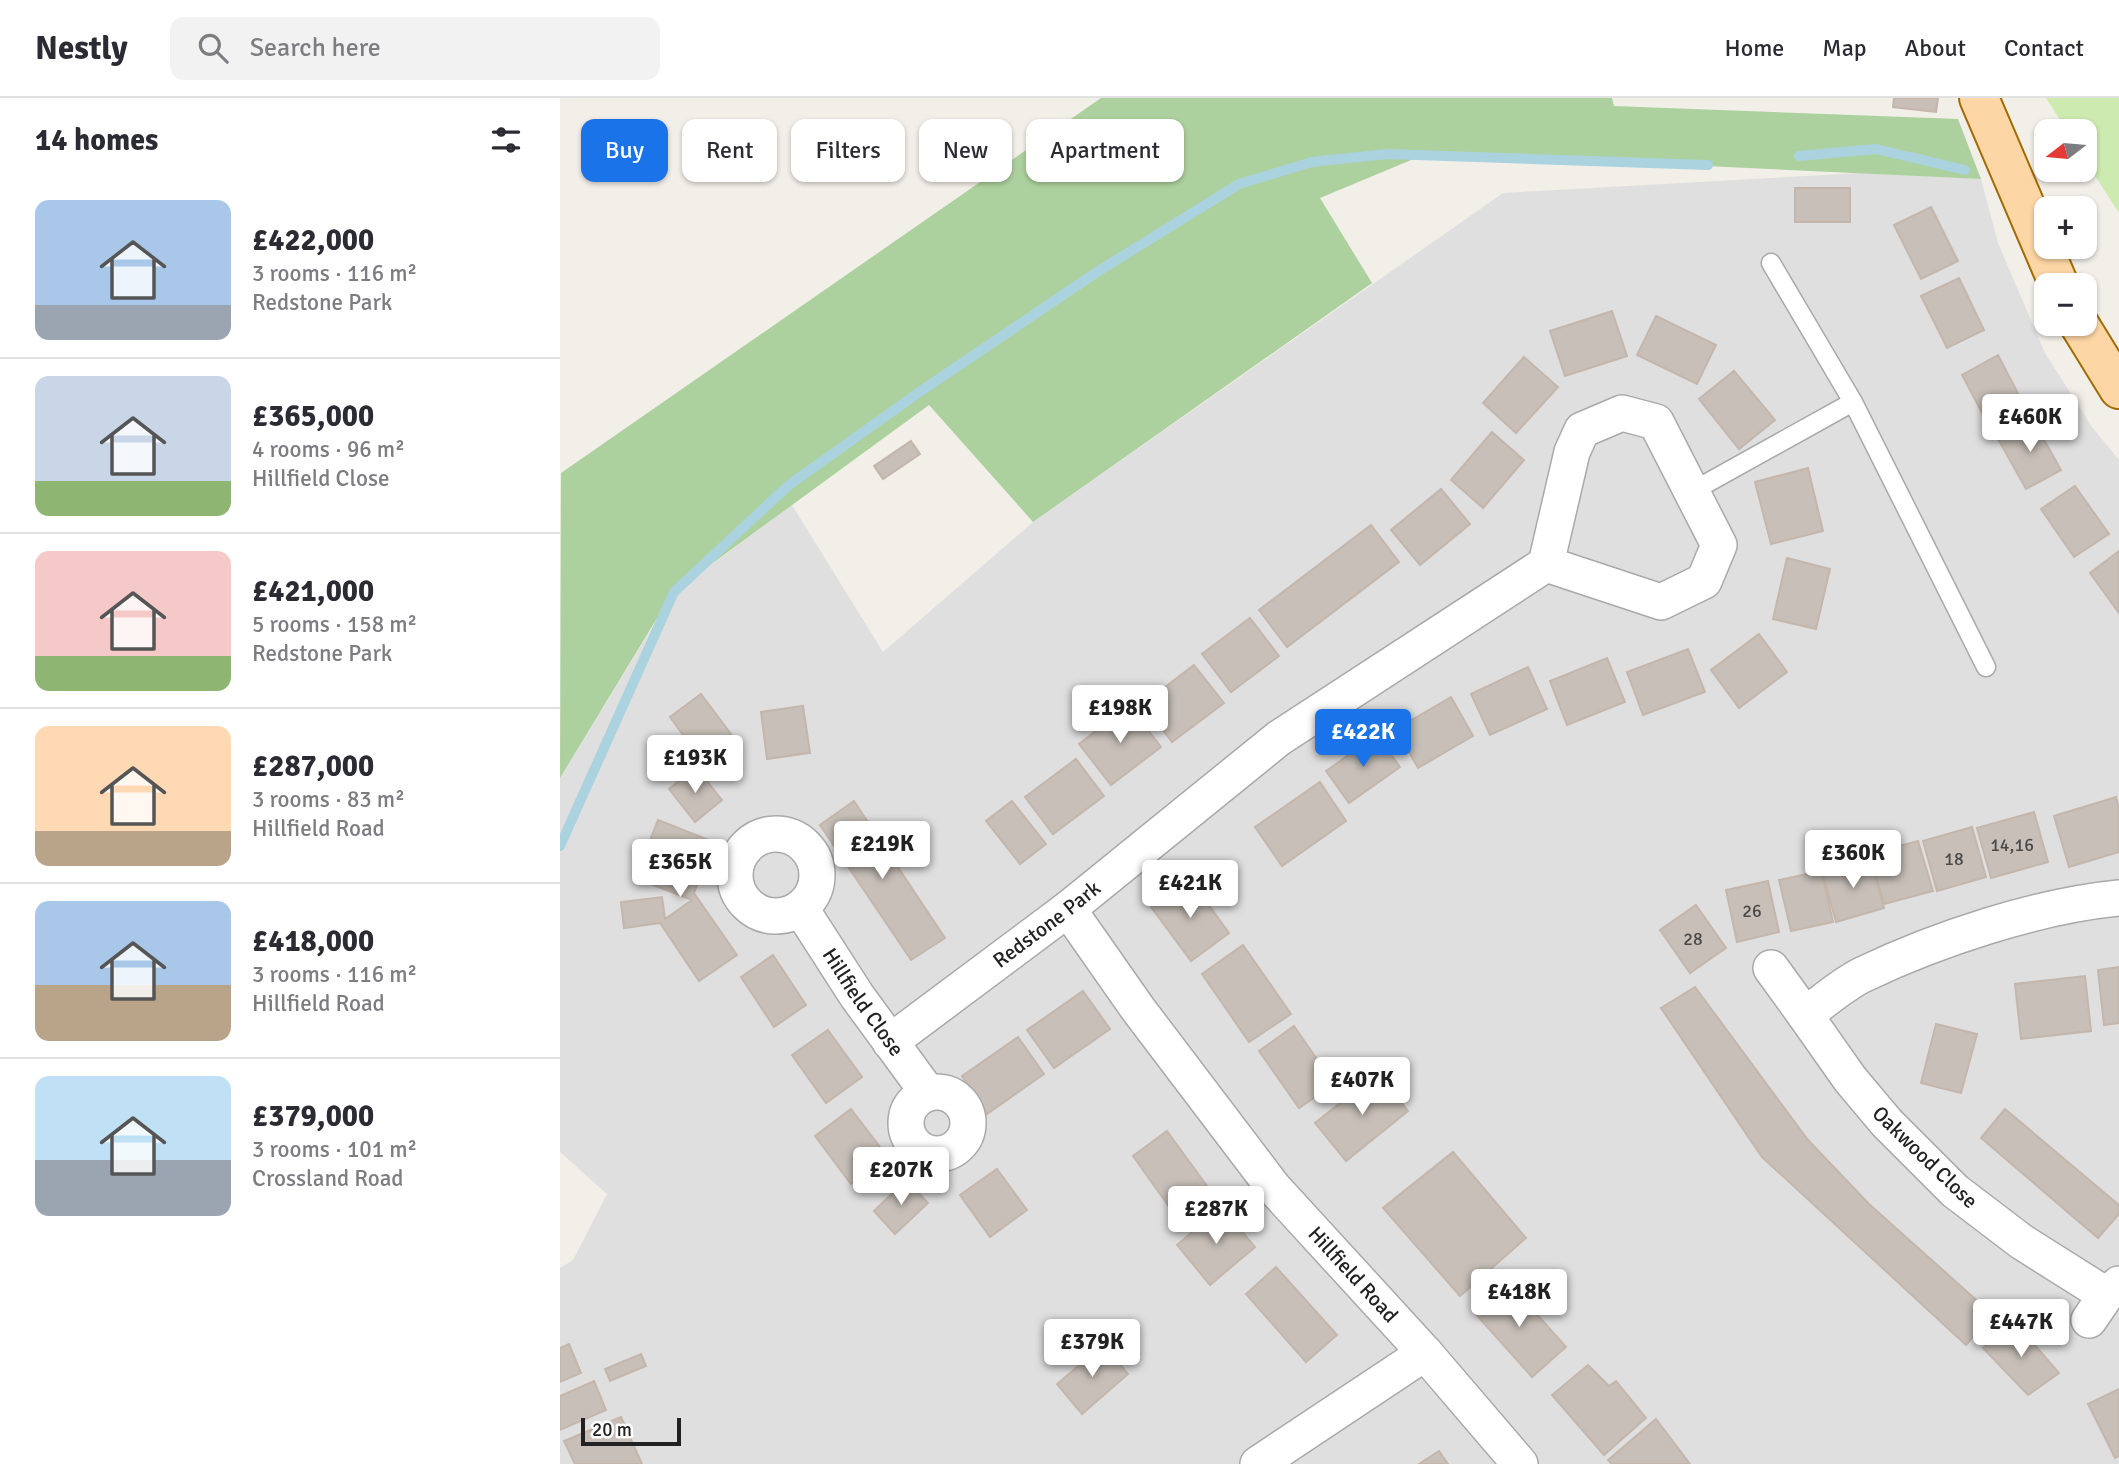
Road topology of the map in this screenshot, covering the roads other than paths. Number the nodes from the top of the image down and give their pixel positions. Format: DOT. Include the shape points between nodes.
graph roads {
  1 [pos="1979,98"];
  2 [pos="1771,263"];
  3 [pos="2054,273"];
  4 [pos="2086,336"];
  5 [pos="2119,388"];
  6 [pos="1853,402"];
  7 [pos="1691,492"];
  8 [pos="1546,564"];
  9 [pos="1986,667"];
  10 [pos="2119,898"];
  11 [pos="801,909"];
  12 [pos="1068,909"];
  13 [pos="1771,968"];
  14 [pos="1805,1015"];
  15 [pos="890,1042"];
  16 [pos="928,1093"];
  17 [pos="2105,1300"];
  18 [pos="1425,1353"];
  19 [pos="1258,1464"];
  20 [pos="1520,1464"];
  1 -- 3 [label="main road"];
  2 -- 6 [label="lane"];
  4 -- 5 [label="main road"];
  6 -- 7 [label="lane"];
  6 -- 9 [label="lane"];
  7 -- 8 [label="street" via="1719,545 1704,580 1661,602"];
  7 -- 8 [label="street" via="1656,422 1622,413 1582,430 1572,452"];
  8 -- 12 [label="street, Redstone Park" via="1279,738"];
  10 -- 14 [label="street" via="2064,907 1936,945 1860,976"];
  11 -- 15 [label="street, Hillfield Close"];
  12 -- 15 [label="street, Redstone Park"];
  12 -- 18 [label="street, Hillfield Road" via="1273,1186"];
  13 -- 14 [label="street, Oakwood Close"];
  14 -- 17 [label="street, Oakwood Close" via="1857,1088 1955,1191"];
  15 -- 16 [label="street, Hillfield Close"];
  18 -- 19 [label="street"];
  18 -- 20 [label="street, Hillfield Road"];
}
